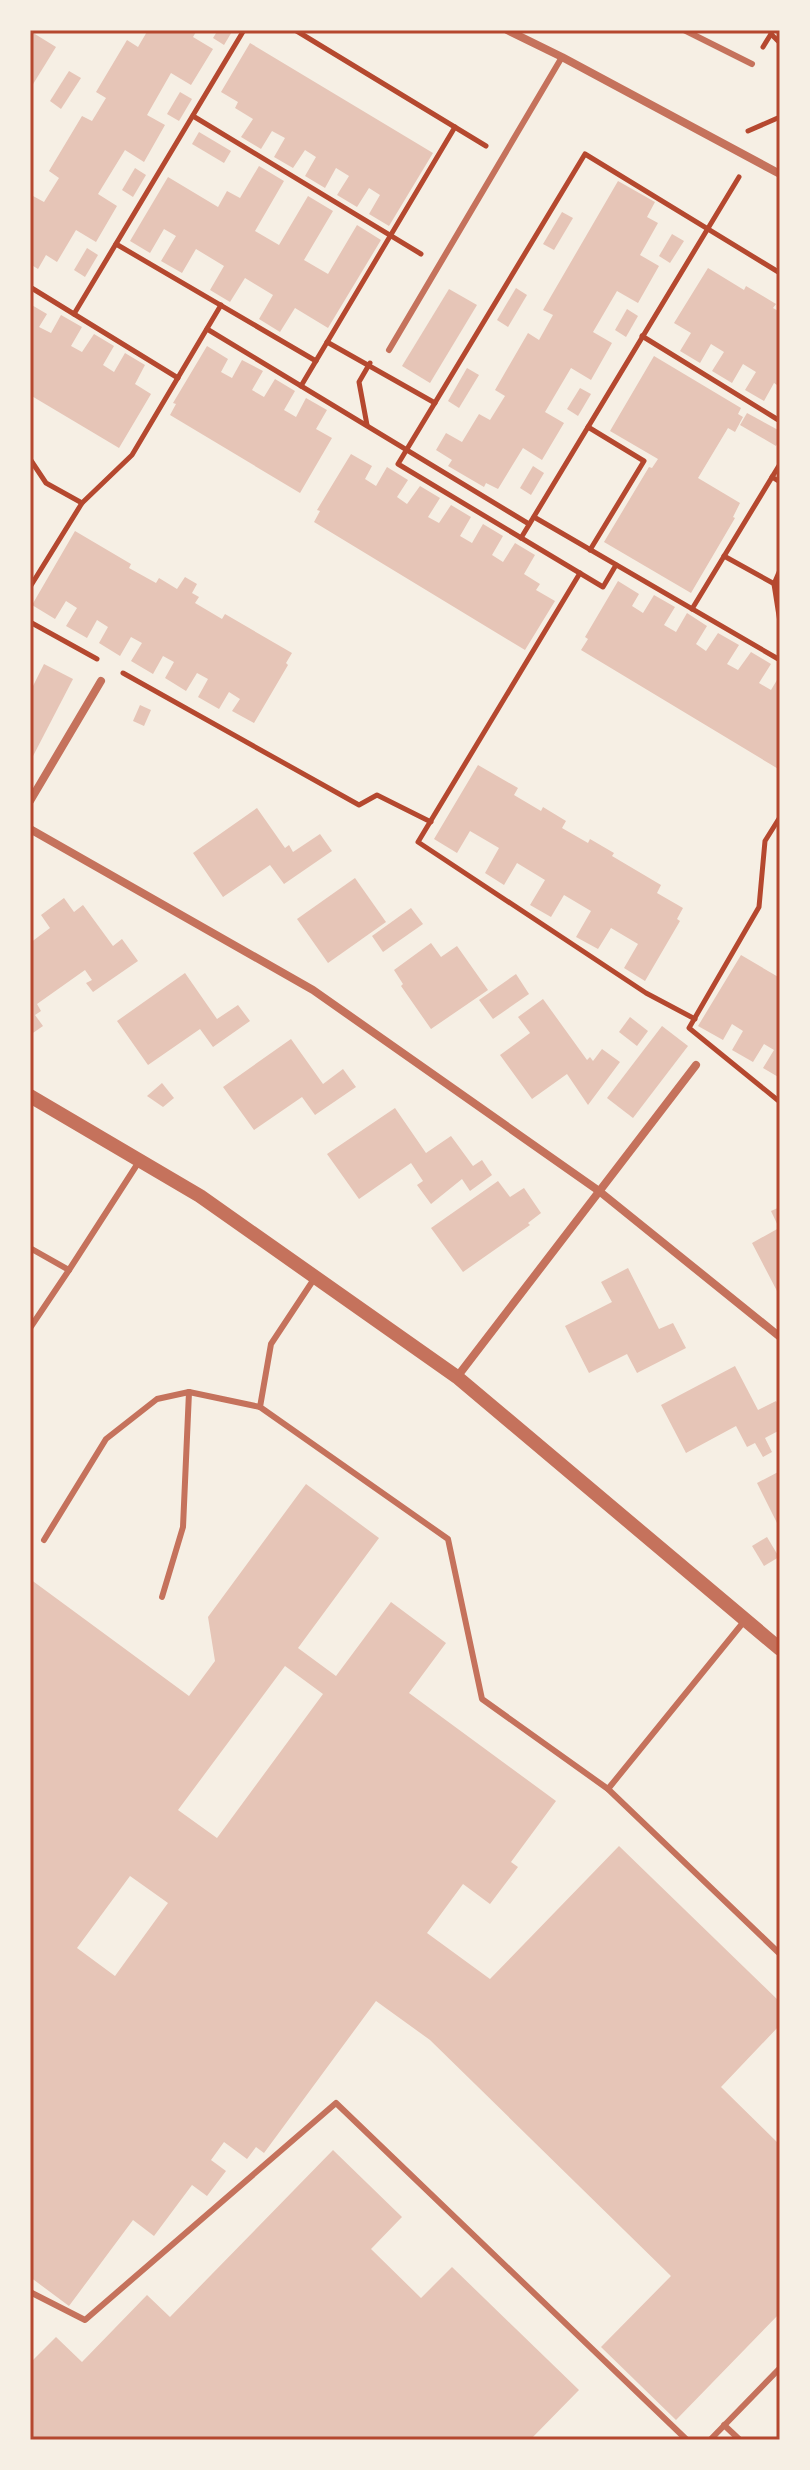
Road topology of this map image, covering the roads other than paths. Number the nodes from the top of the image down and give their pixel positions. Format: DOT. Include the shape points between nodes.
graph roads {
  1 [pos="507,30"];
  2 [pos="684,30"];
  3 [pos="562,57"];
  4 [pos="752,64"];
  5 [pos="780,174"];
  6 [pos="389,350"];
  7 [pos="101,681"];
  8 [pos="30,801"];
  9 [pos="30,829"];
  10 [pos="696,1065"];
  11 [pos="30,1096"];
  12 [pos="140,1160"];
  13 [pos="599,1191"];
  14 [pos="30,1248"];
  15 [pos="69,1270"];
  16 [pos="315,1277"];
  17 [pos="30,1328"];
  18 [pos="780,1337"];
  19 [pos="457,1377"];
  20 [pos="189,1392"];
  21 [pos="260,1407"];
  22 [pos="44,1540"];
  23 [pos="162,1597"];
  24 [pos="746,1619"];
  25 [pos="780,1649"];
  26 [pos="608,1789"];
  27 [pos="780,1954"];
  28 [pos="30,2292"];
  29 [pos="780,2368"];
  30 [pos="724,2425"];
  31 [pos="687,2440"];
  32 [pos="710,2440"];
  33 [pos="740,2440"];
  1 -- 3 [label="street"];
  2 -- 4 [label="lane"];
  3 -- 5 [label="street"];
  3 -- 6 [label="lane"];
  7 -- 8 [label="street"];
  9 -- 13 [label="street" via="313,990"];
  10 -- 13 [label="street"];
  11 -- 12 [label="street"];
  12 -- 15 [label="lane"];
  12 -- 16 [label="street"];
  13 -- 18 [label="street"];
  13 -- 19 [label="street"];
  14 -- 15 [label="lane"];
  15 -- 17 [label="lane"];
  16 -- 19 [label="street"];
  16 -- 21 [label="lane" via="271,1344"];
  19 -- 24 [label="street"];
  20 -- 21 [label="lane"];
  20 -- 22 [label="lane" via="157,1399 106,1439"];
  20 -- 23 [label="lane" via="183,1527"];
  21 -- 26 [label="lane" via="448,1539 482,1699"];
  24 -- 25 [label="street"];
  24 -- 26 [label="lane"];
  26 -- 27 [label="lane"];
  28 -- 31 [label="lane" via="85,2320 336,2103"];
  29 -- 30 [label="lane"];
  30 -- 32 [label="lane"];
  30 -- 33 [label="lane"];
}
